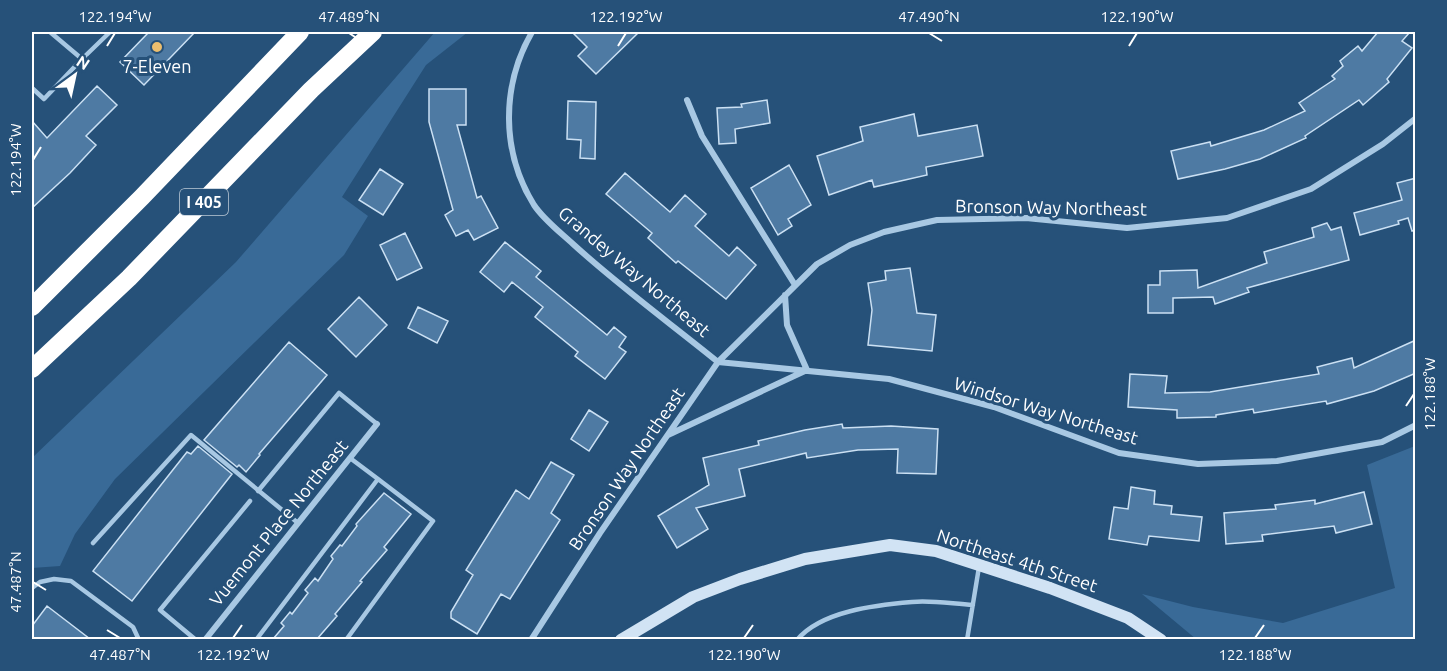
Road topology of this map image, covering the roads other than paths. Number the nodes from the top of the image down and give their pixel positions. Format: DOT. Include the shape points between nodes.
graph roads {
  1 [pos="50,32"];
  2 [pos="110,32"];
  3 [pos="300,32"];
  4 [pos="374,32"];
  5 [pos="532,32"];
  6 [pos="82,59"];
  7 [pos="32,88"];
  8 [pos="687,100"];
  9 [pos="1416,118"];
  10 [pos="795,285"];
  11 [pos="785,295"];
  12 [pos="32,307"];
  13 [pos="718,362"];
  14 [pos="32,369"];
  15 [pos="807,370"];
  16 [pos="377,424"];
  17 [pos="1416,426"];
  18 [pos="668,436"];
  19 [pos="350,458"];
  20 [pos="378,479"];
  21 [pos="258,491"];
  22 [pos="250,501"];
  23 [pos="298,523"];
  24 [pos="93,543"];
  25 [pos="979,565"];
  26 [pos="32,588"];
  27 [pos="972,605"];
  28 [pos="139,639"];
  29 [pos="196,639"];
  30 [pos="205,639"];
  31 [pos="256,639"];
  32 [pos="346,639"];
  33 [pos="531,639"];
  34 [pos="621,639"];
  35 [pos="796,639"];
  36 [pos="967,639"];
  37 [pos="1161,639"];
  1 -- 6 [label="lane"];
  2 -- 6 [label="lane"];
  3 -- 12 [label="highway, I 405"];
  4 -- 14 [label="highway, I 405" via="311,90 129,278"];
  5 -- 13 [label="street, Grandey Way Northeast" via="514,78 509,112 511,152 536,207 588,258"];
  6 -- 7 [label="lane" via="44,99"];
  8 -- 10 [label="street" via="702,136"];
  9 -- 10 [label="street, Bronson Way Northeast" via="1383,144 1311,189 1227,218 1126,228 1026,218 938,220 884,232 850,245 817,264"];
  10 -- 11 [label="street, Bronson Way Northeast"];
  11 -- 13 [label="street, Bronson Way Northeast"];
  11 -- 15 [label="street" via="787,325"];
  13 -- 15 [label="street, Windsor Way Northeast"];
  13 -- 18 [label="street, Bronson Way Northeast"];
  15 -- 17 [label="street, Windsor Way Northeast" via="889,380 994,407 1119,453 1198,464 1277,460 1382,442"];
  15 -- 18 [label="street"];
  16 -- 19 [label="street, Vuemont Place Northeast"];
  16 -- 21 [label="lane" via="339,393"];
  18 -- 33 [label="street, Bronson Way Northeast"];
  19 -- 20 [label="lane"];
  19 -- 23 [label="street, Vuemont Place Northeast"];
  20 -- 31 [label="lane"];
  20 -- 32 [label="lane" via="433,521"];
  21 -- 23 [label="lane"];
  21 -- 24 [label="lane" via="191,435"];
  22 -- 29 [label="lane" via="160,610"];
  23 -- 30 [label="street, Vuemont Place Northeast"];
  25 -- 27 [label="lane"];
  25 -- 34 [label="street, Northeast 4th Street" via="936,551 890,545 804,559 693,597"];
  25 -- 37 [label="street, Northeast 4th Street" via="1128,618"];
  26 -- 28 [label="lane" via="54,579 71,581 133,627"];
  27 -- 35 [label="lane" via="914,602 837,614"];
  27 -- 36 [label="lane"];
}
